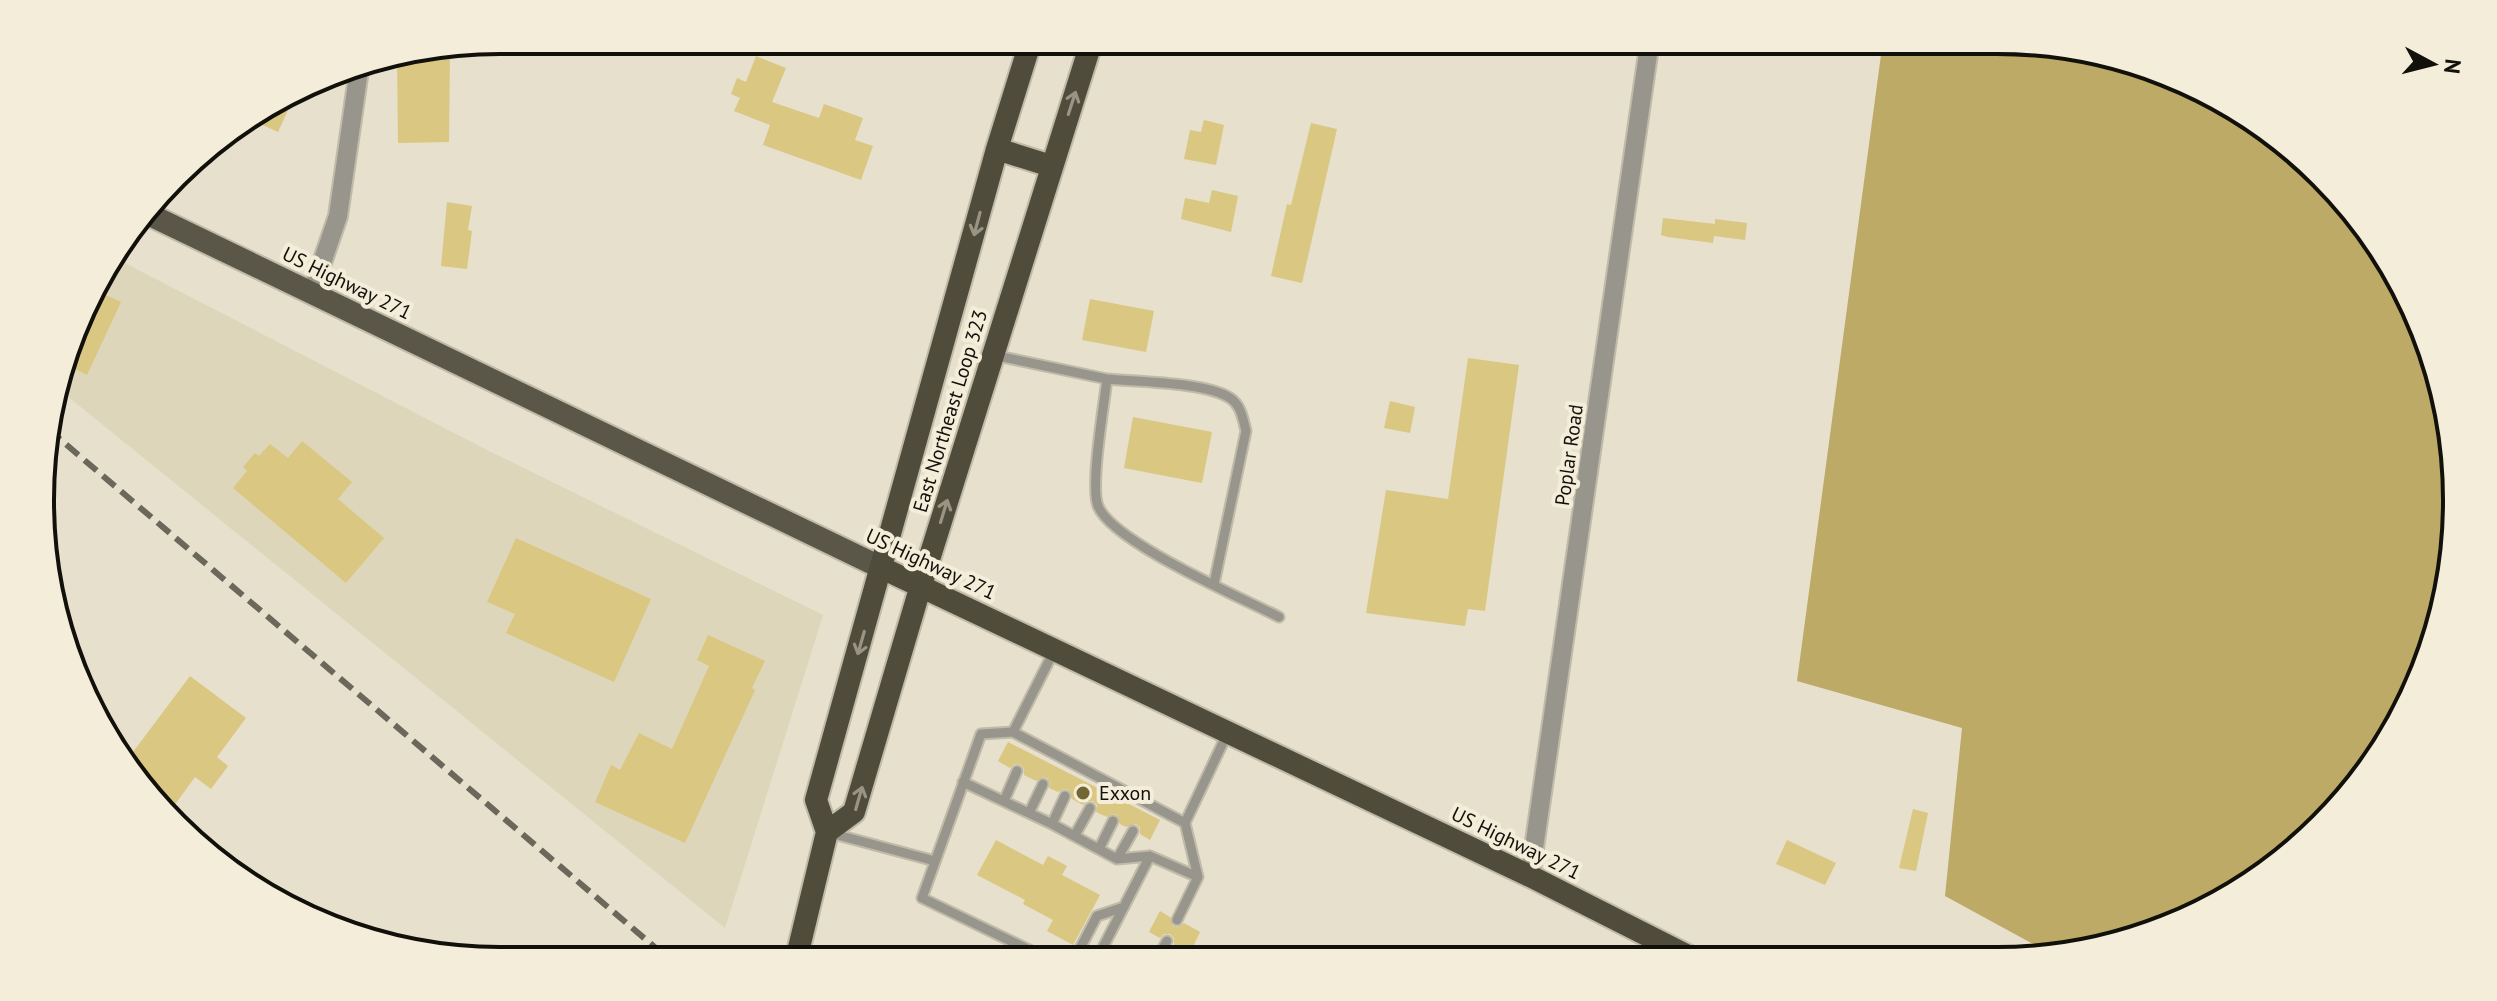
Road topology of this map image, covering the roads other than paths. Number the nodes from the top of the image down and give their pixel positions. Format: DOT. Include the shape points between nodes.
graph roads {
  1 [pos="1027,54"];
  2 [pos="1087,54"];
  3 [pos="1648,54"];
  4 [pos="358,78"];
  5 [pos="997,149"];
  6 [pos="1051,166"];
  7 [pos="155,218"];
  8 [pos="312,292"];
  9 [pos="993,355"];
  10 [pos="1107,379"];
  11 [pos="882,568"];
  12 [pos="1214,584"];
  13 [pos="921,585"];
  14 [pos="1279,617"];
  15 [pos="1055,649"];
  16 [pos="1013,732"];
  17 [pos="1228,732"];
  18 [pos="1031,741"];
  19 [pos="1026,752"];
  20 [pos="1017,771"];
  21 [pos="963,782"];
  22 [pos="1043,784"];
  23 [pos="1065,796"];
  24 [pos="1004,801"];
  25 [pos="1090,808"];
  26 [pos="1029,813"];
  27 [pos="1113,821"];
  28 [pos="1185,823"];
  29 [pos="1052,824"];
  30 [pos="1133,831"];
  31 [pos="827,832"];
  32 [pos="1075,835"];
  33 [pos="1099,849"];
  34 [pos="1150,856"];
  35 [pos="1117,859"];
  36 [pos="935,861"];
  37 [pos="1530,876"];
  38 [pos="1198,877"];
  39 [pos="1124,907"];
  40 [pos="1177,920"];
  41 [pos="1167,941"];
  42 [pos="799,947"];
  43 [pos="1023,947"];
  44 [pos="1081,947"];
  45 [pos="1103,947"];
  46 [pos="1164,947"];
  47 [pos="1670,947"];
  1 -- 5 [label="highway, East Northeast Loop 323"];
  6 -- 2 [label="highway, East Northeast Loop 323, one-way"];
  3 -- 37 [label="street, Poplar Road"];
  4 -- 8 [label="street" via="338,216"];
  5 -- 6 [label="highway"];
  5 -- 11 [label="highway, East Northeast Loop 323, one-way"];
  6 -- 9 [label="highway, East Northeast Loop 323"];
  7 -- 8 [label="main road, US Highway 271"];
  8 -- 11 [label="main road, US Highway 271"];
  9 -- 10 [label="lane"];
  13 -- 9 [label="highway, East Northeast Loop 323, one-way"];
  10 -- 12 [label="lane" via="1095,487 1098,508 1136,544"];
  10 -- 12 [label="lane" via="1197,387 1230,398 1242,411 1246,431"];
  11 -- 13 [label="highway, US Highway 271"];
  11 -- 31 [label="highway, East Northeast Loop 323, one-way" via="816,800"];
  12 -- 14 [label="lane"];
  13 -- 15 [label="highway, US Highway 271"];
  31 -- 13 [label="highway, East Northeast Loop 323, one-way" via="854,812"];
  15 -- 16 [label="lane"];
  15 -- 17 [label="highway, US Highway 271"];
  16 -- 18 [label="lane"];
  16 -- 21 [label="lane" via="981,734"];
  17 -- 28 [label="lane"];
  17 -- 37 [label="highway, US Highway 271"];
  18 -- 19 [label="lane"];
  18 -- 28 [label="lane" via="1054,760"];
  20 -- 24 [label="lane"];
  21 -- 24 [label="lane"];
  21 -- 36 [label="lane"];
  22 -- 26 [label="lane"];
  23 -- 29 [label="lane"];
  24 -- 26 [label="lane"];
  25 -- 32 [label="lane"];
  26 -- 29 [label="lane"];
  27 -- 33 [label="lane"];
  28 -- 38 [label="lane"];
  29 -- 32 [label="lane"];
  30 -- 35 [label="lane"];
  31 -- 36 [label="lane"];
  31 -- 42 [label="highway, East Northeast Loop 323"];
  32 -- 33 [label="lane"];
  33 -- 35 [label="lane"];
  34 -- 35 [label="lane"];
  34 -- 38 [label="lane"];
  34 -- 39 [label="lane"];
  36 -- 43 [label="lane" via="922,898"];
  37 -- 47 [label="highway, US Highway 271"];
  38 -- 40 [label="lane"];
  39 -- 44 [label="lane" via="1097,916"];
  39 -- 45 [label="lane"];
  41 -- 46 [label="lane"];
}
